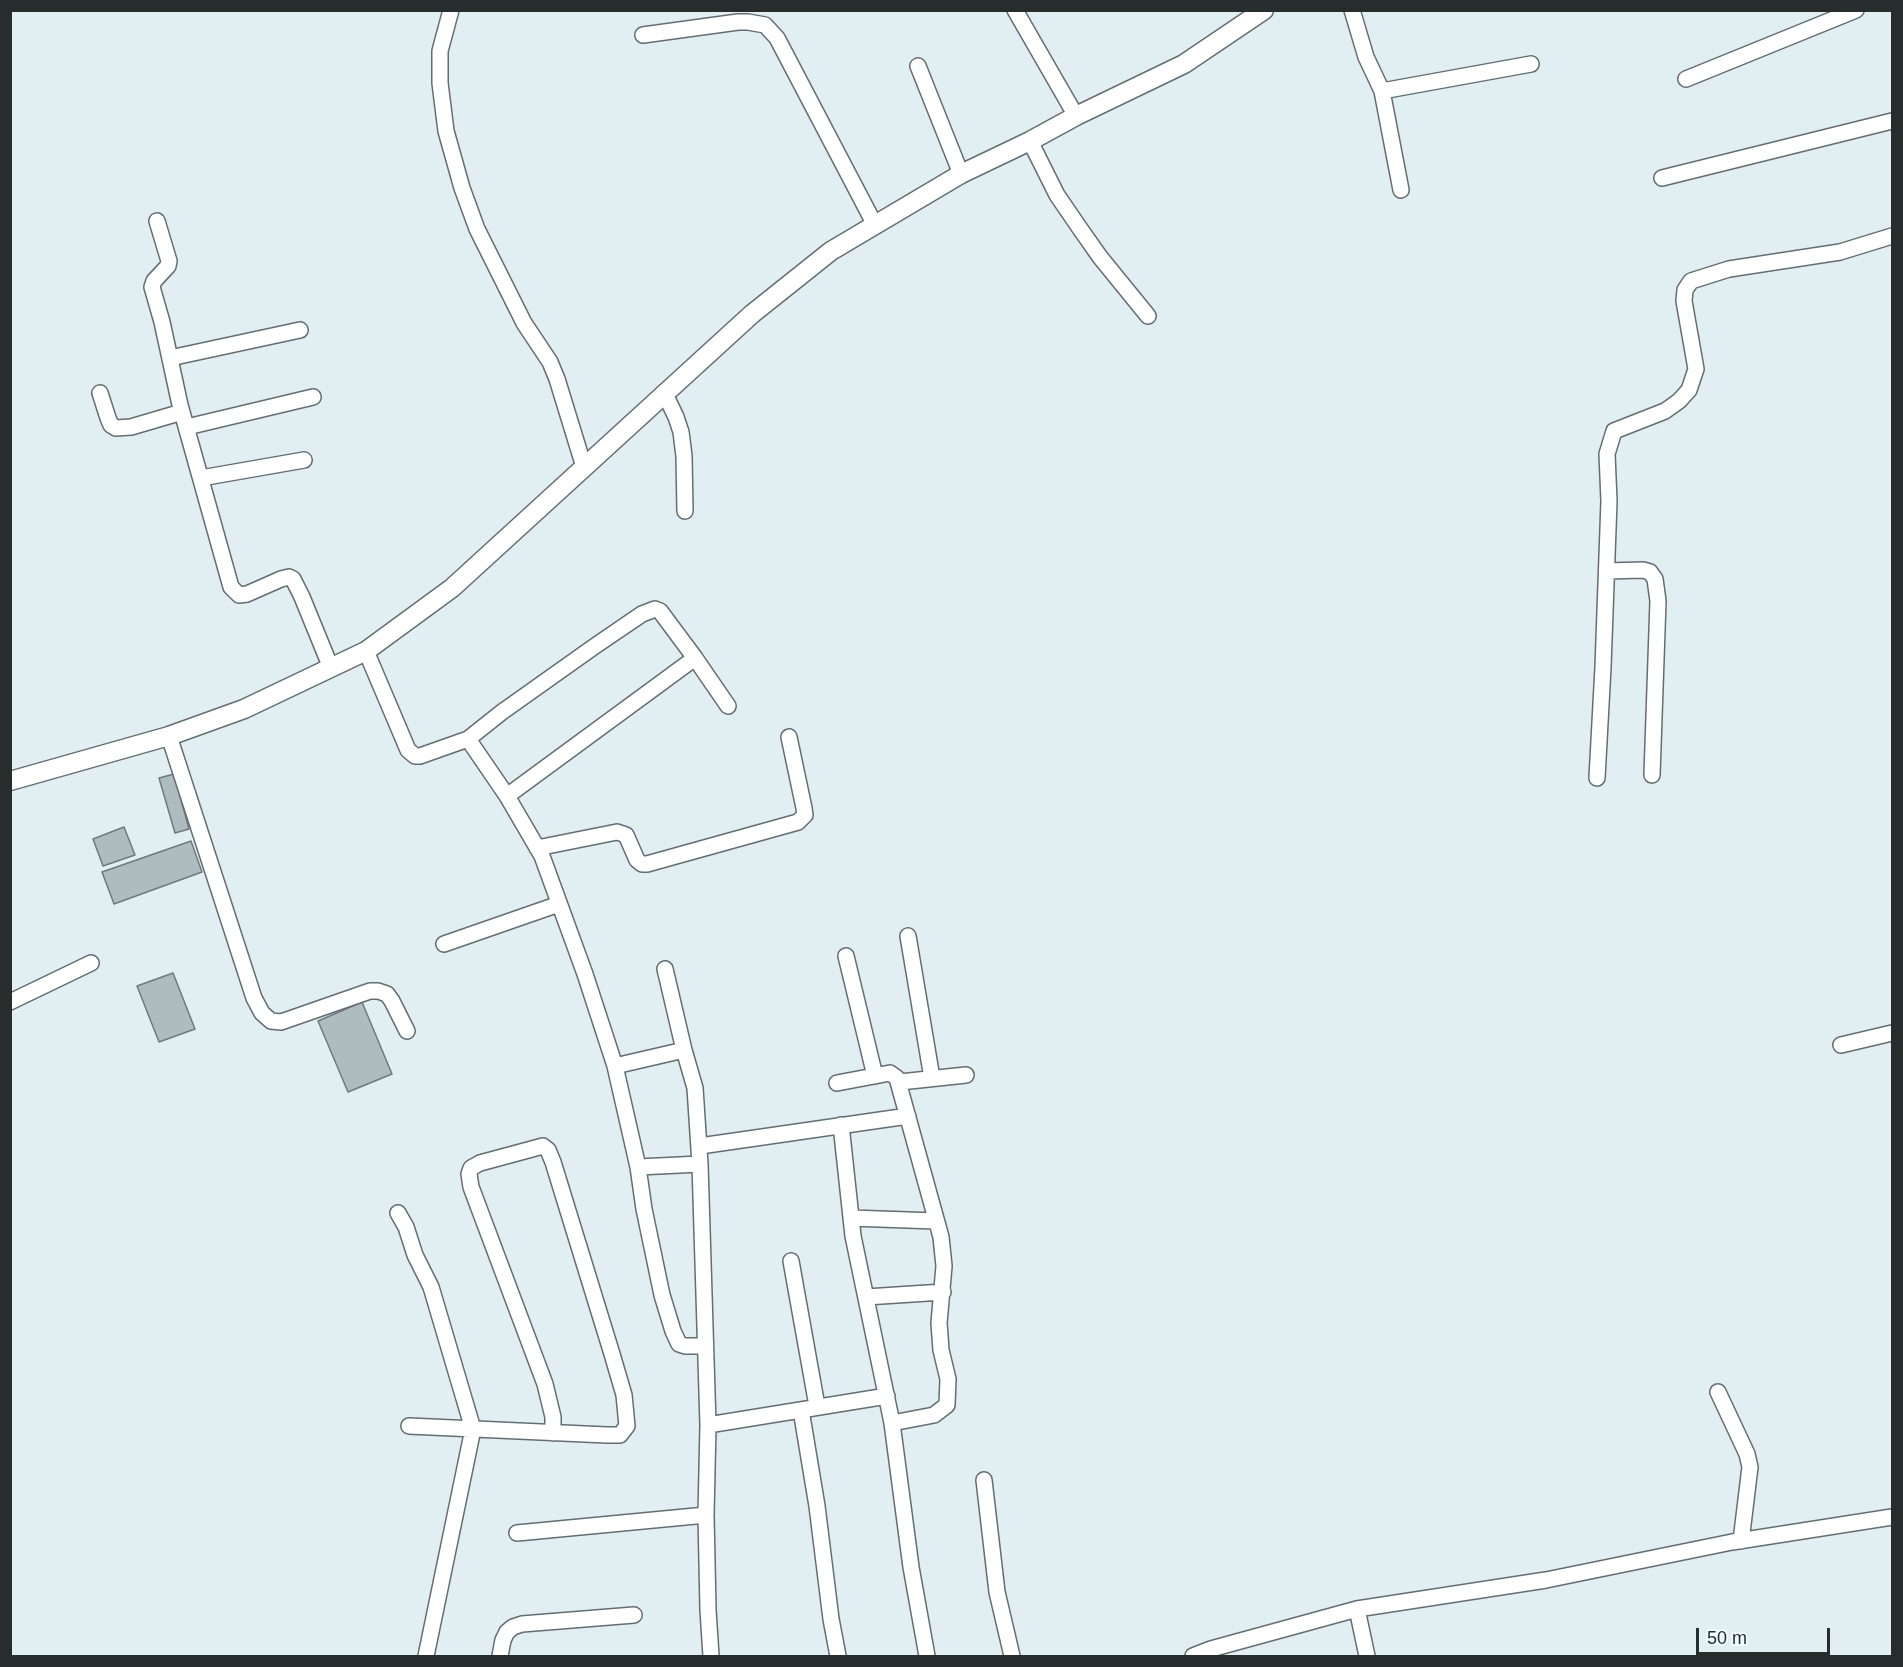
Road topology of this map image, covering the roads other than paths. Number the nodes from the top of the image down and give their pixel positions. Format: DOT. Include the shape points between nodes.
graph roads {
  1 [pos="451,10"];
  2 [pos="1015,10"];
  3 [pos="1264,10"];
  4 [pos="1352,10"];
  5 [pos="1856,10"];
  6 [pos="643,35"];
  7 [pos="1531,64"];
  8 [pos="918,66"];
  9 [pos="1686,79"];
  10 [pos="1382,91"];
  11 [pos="1076,116"];
  12 [pos="1893,122"];
  13 [pos="1030,141"];
  14 [pos="961,174"];
  15 [pos="1662,178"];
  16 [pos="1401,190"];
  17 [pos="157,221"];
  18 [pos="875,225"];
  19 [pos="1892,236"];
  20 [pos="1148,316"];
  21 [pos="300,330"];
  22 [pos="170,358"];
  23 [pos="664,392"];
  24 [pos="100,393"];
  25 [pos="313,397"];
  26 [pos="182,412"];
  27 [pos="187,427"];
  28 [pos="304,460"];
  29 [pos="584,467"];
  30 [pos="201,478"];
  31 [pos="685,511"];
  32 [pos="1607,571"];
  33 [pos="366,651"];
  34 [pos="695,658"];
  35 [pos="332,668"];
  36 [pos="728,706"];
  37 [pos="169,736"];
  38 [pos="789,736"];
  39 [pos="468,739"];
  40 [pos="1652,775"];
  41 [pos="1597,778"];
  42 [pos="10,781"];
  43 [pos="507,796"];
  44 [pos="537,848"];
  45 [pos="559,904"];
  46 [pos="908,936"];
  47 [pos="444,944"];
  48 [pos="846,956"];
  49 [pos="91,963"];
  50 [pos="665,969"];
  51 [pos="10,1002"];
  52 [pos="406,1031"];
  53 [pos="1893,1033"];
  54 [pos="1840,1045"];
  55 [pos="684,1050"];
  56 [pos="615,1066"];
  57 [pos="966,1075"];
  58 [pos="875,1076"];
  59 [pos="932,1078"];
  60 [pos="900,1082"];
  61 [pos="837,1083"];
  62 [pos="908,1116"];
  63 [pos="842,1125"];
  64 [pos="700,1146"];
  65 [pos="700,1164"];
  66 [pos="638,1167"];
  67 [pos="398,1213"];
  68 [pos="851,1218"];
  69 [pos="936,1221"];
  70 [pos="791,1261"];
  71 [pos="943,1292"];
  72 [pos="866,1297"];
  73 [pos="705,1346"];
  74 [pos="1718,1392"];
  75 [pos="887,1396"];
  76 [pos="817,1406"];
  77 [pos="801,1410"];
  78 [pos="892,1423"];
  79 [pos="708,1425"];
  80 [pos="409,1426"];
  81 [pos="473,1429"];
  82 [pos="553,1433"];
  83 [pos="984,1480"];
  84 [pos="706,1515"];
  85 [pos="1893,1517"];
  86 [pos="517,1533"];
  87 [pos="1741,1541"];
  88 [pos="1357,1609"];
  89 [pos="634,1615"];
  90 [pos="426,1656"];
  91 [pos="501,1656"];
  92 [pos="711,1656"];
  93 [pos="838,1656"];
  94 [pos="927,1656"];
  95 [pos="1012,1656"];
  96 [pos="1193,1656"];
  97 [pos="1367,1656"];
  1 -- 29 [label="street" via="440,51 440,83 446,131 462,188 477,229 524,323 550,362"];
  2 -- 11 [label="street"];
  3 -- 11 [label="street" via="1184,64"];
  4 -- 10 [label="street" via="1366,57"];
  5 -- 9 [label="street"];
  6 -- 18 [label="street" via="738,22 765,25 777,38"];
  7 -- 10 [label="street"];
  8 -- 14 [label="street"];
  10 -- 16 [label="street"];
  11 -- 13 [label="street"];
  12 -- 15 [label="street"];
  13 -- 14 [label="street"];
  13 -- 20 [label="street" via="1081,230"];
  14 -- 18 [label="street"];
  17 -- 22 [label="street" via="169,261 152,287"];
  18 -- 23 [label="street" via="831,251 769,300"];
  19 -- 32 [label="street" via="1840,252 1729,269 1691,281 1684,301 1696,369 1689,390 1665,411 1614,431 1611,440"];
  21 -- 22 [label="street"];
  22 -- 26 [label="street"];
  23 -- 29 [label="street"];
  23 -- 31 [label="street" via="681,432"];
  24 -- 26 [label="street" via="108,418 116,428"];
  25 -- 27 [label="street"];
  26 -- 27 [label="street"];
  27 -- 30 [label="street"];
  28 -- 30 [label="street"];
  29 -- 33 [label="street" via="452,588"];
  30 -- 35 [label="street" via="231,587 239,595 247,594 281,579 293,579"];
  32 -- 40 [label="street" via="1643,570 1655,579 1658,601"];
  32 -- 41 [label="street"];
  33 -- 35 [label="street"];
  33 -- 39 [label="street" via="411,754 420,756"];
  34 -- 36 [label="street"];
  34 -- 39 [label="street" via="660,611 649,610"];
  34 -- 43 [label="street"];
  35 -- 37 [label="street" via="244,709"];
  37 -- 42 [label="street"];
  37 -- 52 [label="street" via="262,1013 271,1021 281,1022 378,991 392,1001"];
  38 -- 44 [label="street" via="804,808 803,819 798,822 647,864 637,860 626,836 617,832"];
  39 -- 43 [label="street"];
  43 -- 44 [label="street"];
  44 -- 45 [label="street"];
  45 -- 47 [label="street"];
  45 -- 56 [label="street"];
  46 -- 59 [label="street"];
  48 -- 58 [label="street"];
  49 -- 51 [label="street"];
  50 -- 55 [label="street"];
  53 -- 54 [label="street"];
  55 -- 56 [label="street"];
  55 -- 64 [label="street" via="695,1088"];
  56 -- 66 [label="street"];
  57 -- 59 [label="street"];
  58 -- 60 [label="street" via="890,1073"];
  58 -- 61 [label="street"];
  59 -- 60 [label="street"];
  60 -- 62 [label="street"];
  62 -- 63 [label="street"];
  62 -- 69 [label="street"];
  63 -- 64 [label="street"];
  63 -- 68 [label="street"];
  64 -- 65 [label="street"];
  65 -- 66 [label="street"];
  65 -- 73 [label="street"];
  66 -- 73 [label="street" via="662,1295 673,1331 679,1344"];
  67 -- 81 [label="street" via="431,1287"];
  68 -- 69 [label="street"];
  68 -- 72 [label="street"];
  69 -- 71 [label="street" via="944,1266"];
  70 -- 76 [label="street"];
  71 -- 72 [label="street"];
  71 -- 78 [label="street" via="939,1323 948,1379 947,1405 934,1415"];
  72 -- 75 [label="street"];
  73 -- 79 [label="street"];
  74 -- 87 [label="street" via="1750,1467"];
  75 -- 76 [label="street"];
  75 -- 78 [label="street"];
  76 -- 77 [label="street"];
  77 -- 79 [label="street"];
  77 -- 93 [label="street"];
  78 -- 94 [label="street"];
  79 -- 84 [label="street"];
  80 -- 81 [label="street"];
  81 -- 82 [label="street"];
  81 -- 90 [label="street"];
  82 -- 82 [label="street" via="545,1384 468,1174 480,1164 538,1146 548,1150 553,1162 627,1415 627,1425 620,1435"];
  83 -- 95 [label="street" via="997,1592"];
  84 -- 86 [label="street"];
  84 -- 92 [label="street"];
  85 -- 87 [label="street"];
  87 -- 88 [label="street" via="1546,1580"];
  88 -- 96 [label="street"];
  88 -- 97 [label="street"];
  89 -- 91 [label="street" via="522,1624 507,1632"];
}
